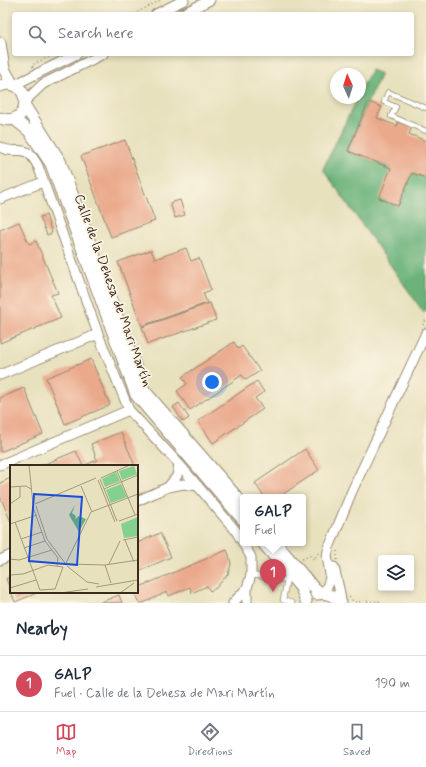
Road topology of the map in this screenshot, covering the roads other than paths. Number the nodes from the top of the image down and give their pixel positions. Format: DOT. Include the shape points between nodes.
graph roads {
  1 [pos="184,0"];
  2 [pos="210,0"];
  3 [pos="160,12"];
  4 [pos="186,12"];
  5 [pos="0,43"];
  6 [pos="74,56"];
  7 [pos="99,56"];
  8 [pos="14,85"];
  9 [pos="0,86"];
  10 [pos="26,103"];
  11 [pos="426,108"];
  12 [pos="0,118"];
  13 [pos="14,119"];
  14 [pos="426,130"];
  15 [pos="0,147"];
  16 [pos="43,182"];
  17 [pos="0,199"];
  18 [pos="426,333"];
  19 [pos="98,334"];
  20 [pos="0,375"];
  21 [pos="129,410"];
  22 [pos="179,464"];
  23 [pos="0,466"];
  24 [pos="198,486"];
  25 [pos="168,487"];
  26 [pos="138,501"];
  27 [pos="240,501"];
  28 [pos="240,516"];
  29 [pos="240,538"];
  30 [pos="244,546"];
  31 [pos="265,546"];
  32 [pos="279,546"];
  33 [pos="334,546"];
  34 [pos="10,555"];
  35 [pos="0,560"];
  36 [pos="251,575"];
  37 [pos="288,576"];
  38 [pos="247,588"];
  39 [pos="323,593"];
  40 [pos="343,600"];
  41 [pos="305,602"];
  42 [pos="232,603"];
  43 [pos="247,603"];
  44 [pos="292,603"];
  1 -- 3 [label="street"];
  2 -- 4 [label="street"];
  5 -- 8 [label="street" via="4,69"];
  6 -- 8 [label="street"];
  7 -- 10 [label="street" via="43,84"];
  8 -- 9 [label="street"];
  8 -- 10 [label="street, Calle de la Dehesa de Mari Martín" via="24,94"];
  10 -- 13 [label="street" via="23,111"];
  10 -- 27 [label="street, Calle de la Dehesa de Mari Martín" via="60,161 144,390"];
  11 -- 14 [label="lane" via="388,92 384,102 396,107 391,116"];
  12 -- 13 [label="street"];
  13 -- 28 [label="street, Calle de la Dehesa de Mari Martín" via="29,131 51,164 136,395"];
  15 -- 16 [label="street" via="8,151 29,152 38,166"];
  16 -- 17 [label="street"];
  16 -- 19 [label="street"];
  18 -- 33 [label="street" via="352,491"];
  19 -- 20 [label="street"];
  19 -- 21 [label="street"];
  21 -- 22 [label="street"];
  21 -- 23 [label="street"];
  22 -- 24 [label="street"];
  22 -- 25 [label="street" via="177,476"];
  24 -- 25 [label="street" via="184,484"];
  24 -- 29 [label="street"];
  25 -- 26 [label="street"];
  30 -- 36 [label="street" via="250,557"];
  31 -- 37 [label="street"];
  32 -- 39 [label="street" via="313,587"];
  33 -- 39 [label="street" via="328,549 330,579"];
  33 -- 40 [label="street" via="332,560"];
  34 -- 35 [label="street"];
  36 -- 37 [label="lane"];
  36 -- 38 [label="street"];
  37 -- 41 [label="street" via="301,588"];
  37 -- 44 [label="lane" via="283,600"];
  38 -- 42 [label="street"];
  38 -- 43 [label="street"];
  39 -- 40 [label="street"];
  39 -- 41 [label="street" via="316,594"];
}
